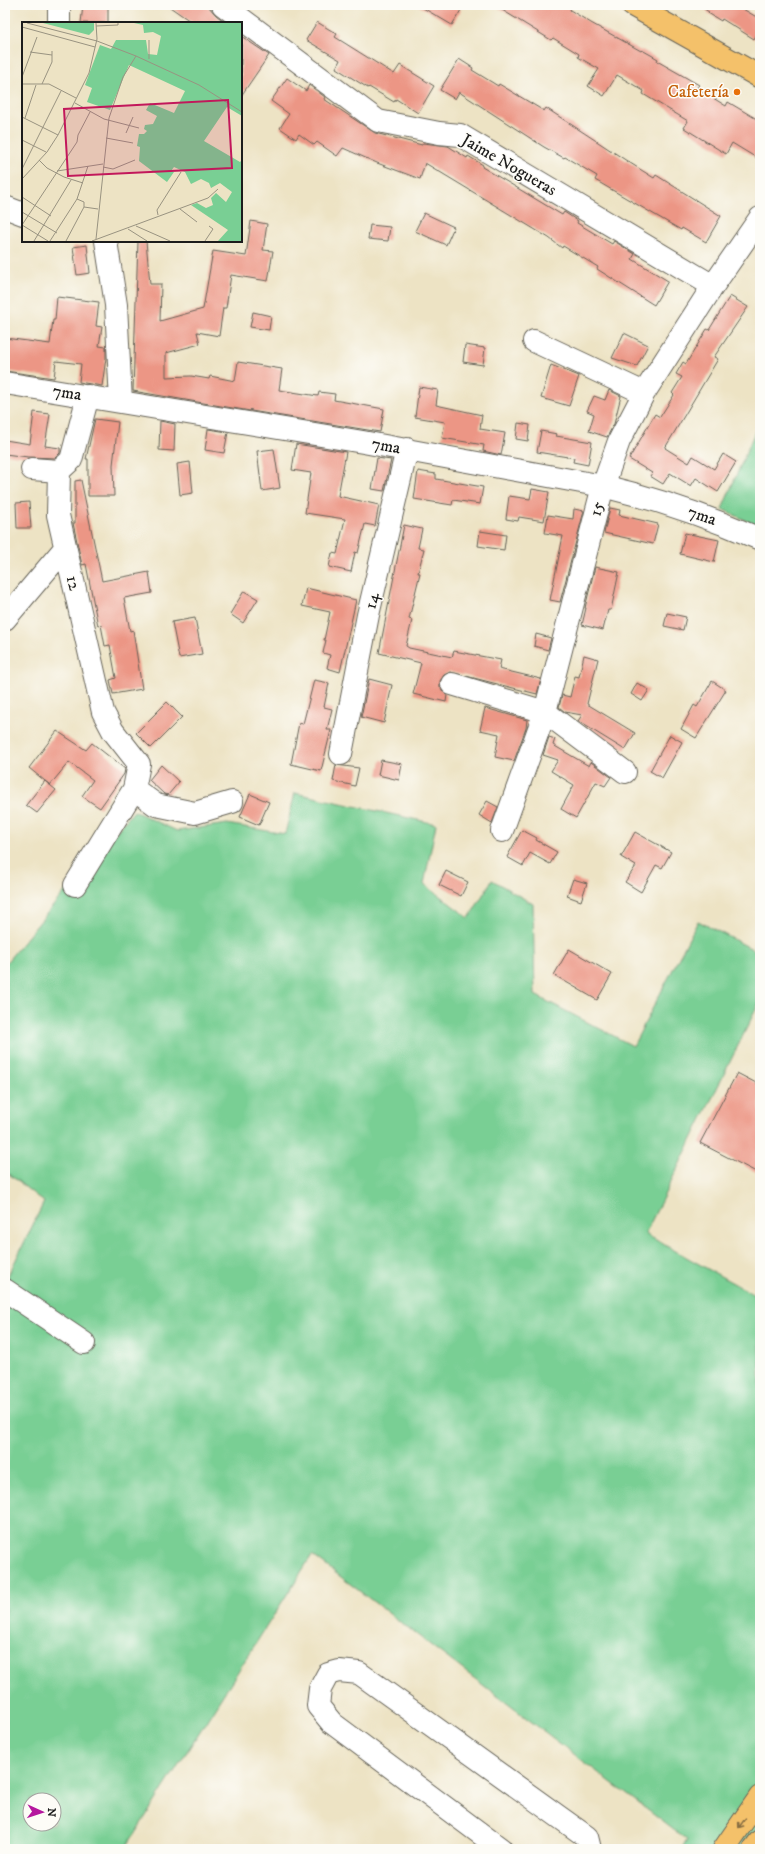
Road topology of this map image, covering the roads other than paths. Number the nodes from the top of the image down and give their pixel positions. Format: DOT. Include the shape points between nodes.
graph roads {
  1 [pos="59,5"];
  2 [pos="223,5"];
  3 [pos="632,5"];
  4 [pos="58,22"];
  5 [pos="760,77"];
  6 [pos="5,207"];
  7 [pos="22,214"];
  8 [pos="760,218"];
  9 [pos="106,242"];
  10 [pos="713,286"];
  11 [pos="534,341"];
  12 [pos="5,383"];
  13 [pos="644,393"];
  14 [pos="88,396"];
  15 [pos="121,402"];
  16 [pos="407,449"];
  17 [pos="32,469"];
  18 [pos="59,471"];
  19 [pos="603,486"];
  20 [pos="760,539"];
  21 [pos="65,548"];
  22 [pos="5,620"];
  23 [pos="452,684"];
  24 [pos="545,712"];
  25 [pos="341,754"];
  26 [pos="625,772"];
  27 [pos="134,789"];
  28 [pos="232,802"];
  29 [pos="502,831"];
  30 [pos="75,885"];
  31 [pos="5,1290"];
  32 [pos="84,1344"];
  33 [pos="760,1797"];
  34 [pos="760,1841"];
  35 [pos="501,1849"];
  36 [pos="590,1849"];
  37 [pos="724,1849"];
  38 [pos="754,1849"];
  1 -- 4 [label="street"];
  2 -- 10 [label="street, Jaime Nogueras" via="378,121 460,135"];
  3 -- 5 [label="main road"];
  6 -- 7 [label="street"];
  8 -- 10 [label="street, 15"];
  9 -- 15 [label="street" via="116,305"];
  10 -- 13 [label="street, 15"];
  11 -- 13 [label="street"];
  12 -- 14 [label="street, 7ma"];
  13 -- 19 [label="street, 15" via="619,441"];
  14 -- 15 [label="street, 7ma"];
  14 -- 18 [label="street" via="71,460"];
  15 -- 16 [label="street, 7ma"];
  16 -- 19 [label="street, 7ma"];
  16 -- 25 [label="street, 14" via="368,616"];
  17 -- 18 [label="street"];
  18 -- 21 [label="street, 12" via="58,515"];
  19 -- 20 [label="street, 7ma" via="718,522"];
  19 -- 24 [label="street, 15"];
  21 -- 22 [label="street"];
  21 -- 27 [label="street, 12" via="103,712 113,730 139,764"];
  23 -- 24 [label="street"];
  24 -- 26 [label="street"];
  24 -- 29 [label="street, 15"];
  27 -- 28 [label="street" via="156,805 195,813"];
  27 -- 30 [label="street"];
  31 -- 32 [label="street"];
  33 -- 37 [label="main road, one-way"];
  34 -- 38 [label="main road"];
  35 -- 36 [label="street" via="332,1723 318,1706 320,1689 328,1674 339,1671 359,1673 587,1837"];
}
